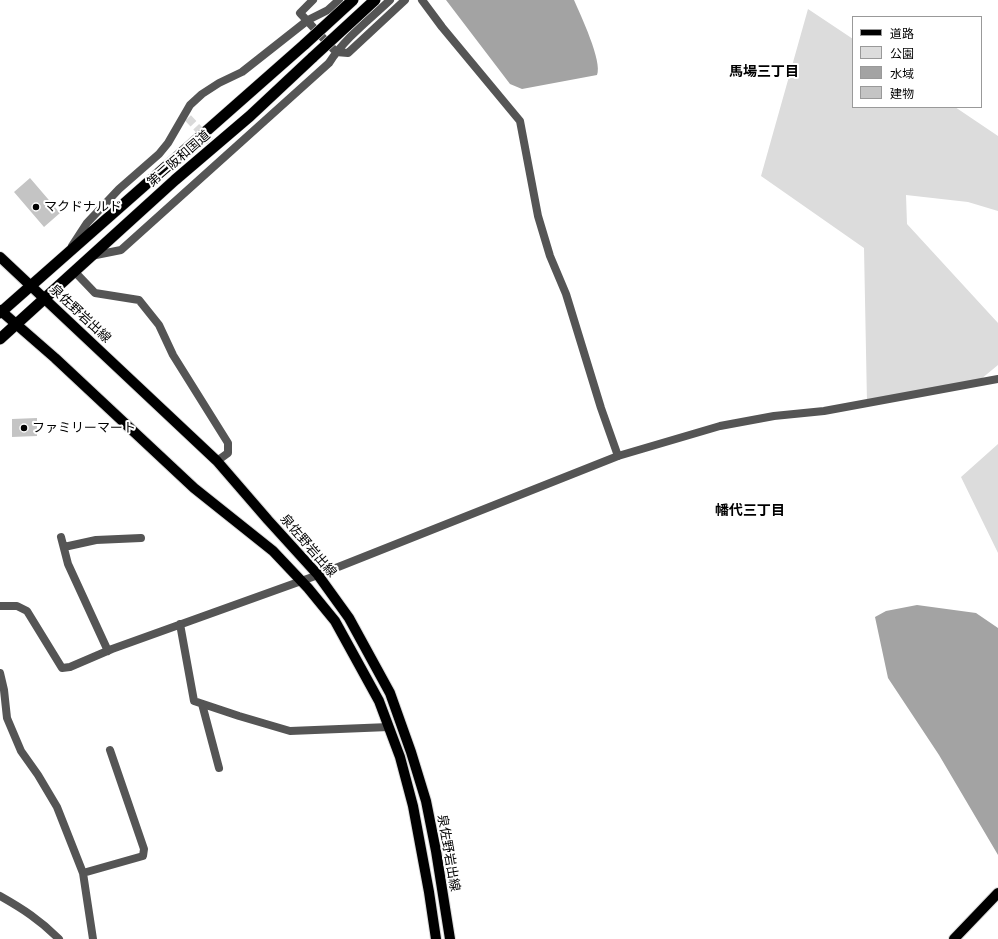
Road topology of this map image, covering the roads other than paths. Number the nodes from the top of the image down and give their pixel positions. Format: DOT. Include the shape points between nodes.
graph roads {
  1 [pos="313,0"];
  2 [pos="331,0"];
  3 [pos="339,0"];
  4 [pos="353,0"];
  5 [pos="375,0"];
  6 [pos="390,0"];
  7 [pos="405,0"];
  8 [pos="422,0"];
  9 [pos="308,20"];
  10 [pos="336,52"];
  11 [pos="218,149"];
  12 [pos="226,156"];
  13 [pos="67,255"];
  14 [pos="91,256"];
  15 [pos="0,257"];
  16 [pos="74,271"];
  17 [pos="31,286"];
  18 [pos="45,300"];
  19 [pos="1,312"];
  20 [pos="16,325"];
  21 [pos="0,339"];
  22 [pos="998,379"];
  23 [pos="618,456"];
  24 [pos="217,461"];
  25 [pos="61,536"];
  26 [pos="141,538"];
  27 [pos="64,547"];
  28 [pos="318,575"];
  29 [pos="302,581"];
  30 [pos="0,606"];
  31 [pos="180,624"];
  32 [pos="108,651"];
  33 [pos="0,673"];
  34 [pos="202,704"];
  35 [pos="388,727"];
  36 [pos="110,750"];
  37 [pos="219,768"];
  38 [pos="83,873"];
  39 [pos="998,893"];
  40 [pos="0,896"];
  41 [pos="59,939"];
  42 [pos="93,939"];
  43 [pos="436,939"];
  44 [pos="450,939"];
  45 [pos="954,939"];
  1 -- 9 [label="street" via="300,13"];
  2 -- 9 [label="street"];
  3 -- 9 [label="street" via="328,10"];
  4 -- 13 [label="highway, 第二阪和国道, bridge"];
  5 -- 14 [label="highway, 第二阪和国道, bridge" via="250,116"];
  6 -- 10 [label="street"];
  7 -- 10 [label="street" via="348,53"];
  8 -- 23 [label="street" via="520,121 538,216"];
  9 -- 10 [label="street"];
  9 -- 13 [label="street" via="242,72 219,83 190,105 186,116 159,154 119,189 87,223"];
  10 -- 12 [label="street" via="329,63"];
  11 -- 12 [label="street"];
  12 -- 14 [label="street" via="121,250"];
  13 -- 17 [label="highway, 第二阪和国道"];
  14 -- 16 [label="highway, 第二阪和国道"];
  15 -- 17 [label="main road, 泉佐野岩出線"];
  16 -- 18 [label="highway, 第二阪和国道"];
  16 -- 24 [label="street" via="95,293 138,300 159,325 173,355 228,443 228,453"];
  17 -- 18 [label="main road, 泉佐野岩出線"];
  17 -- 19 [label="highway, 第二阪和国道"];
  18 -- 20 [label="highway, 第二阪和国道"];
  18 -- 24 [label="main road, 泉佐野岩出線"];
  19 -- 20 [label="main road, 泉佐野岩出線"];
  20 -- 21 [label="highway, 第二阪和国道"];
  20 -- 29 [label="main road, 泉佐野岩出線" via="55,358 194,488 274,551"];
  22 -- 23 [label="street" via="824,411 774,416 720,426"];
  23 -- 28 [label="street"];
  24 -- 28 [label="main road, 泉佐野岩出線"];
  25 -- 27 [label="street"];
  26 -- 27 [label="street" via="96,540"];
  27 -- 32 [label="street" via="68,564"];
  28 -- 29 [label="street"];
  28 -- 44 [label="main road, 泉佐野岩出線" via="349,618 390,693 426,801"];
  29 -- 31 [label="street"];
  29 -- 35 [label="main road, 泉佐野岩出線" via="335,621 379,701"];
  30 -- 32 [label="street" via="17,606 27,611 62,668"];
  31 -- 32 [label="street"];
  31 -- 34 [label="street" via="194,701"];
  33 -- 38 [label="street" via="7,718 21,751 57,807"];
  34 -- 35 [label="street" via="290,731"];
  34 -- 37 [label="street"];
  35 -- 43 [label="main road, 泉佐野岩出線" via="400,756 413,806"];
  36 -- 38 [label="street" via="144,849 143,856"];
  38 -- 42 [label="street"];
  39 -- 45 [label="main road"];
  40 -- 41 [label="street" via="44,924"];
}
